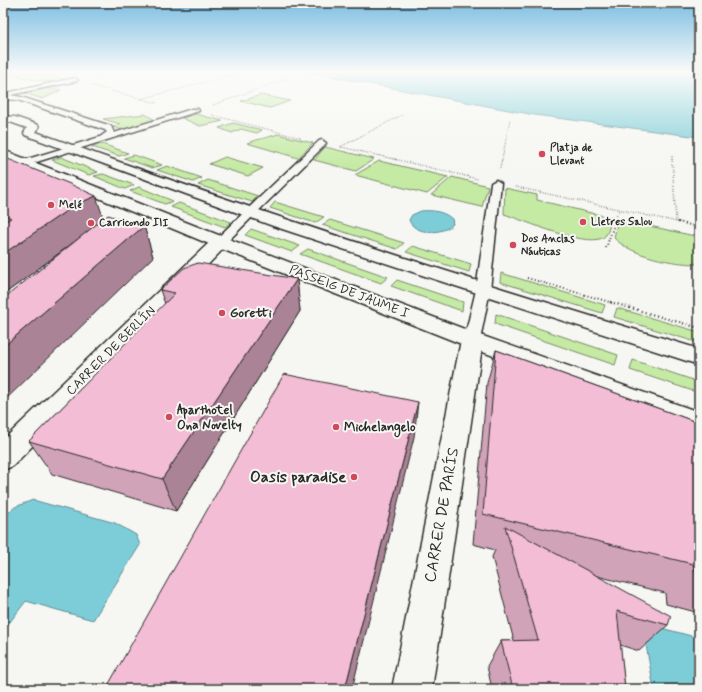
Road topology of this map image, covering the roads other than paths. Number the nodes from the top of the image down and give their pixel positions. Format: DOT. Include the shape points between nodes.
graph roads {
  1 [pos="34,103"];
  2 [pos="195,111"];
  3 [pos="3,119"];
  4 [pos="16,133"];
  5 [pos="29,133"];
  6 [pos="102,139"];
  7 [pos="322,143"];
  8 [pos="71,149"];
  9 [pos="3,154"];
  10 [pos="24,163"];
  11 [pos="3,170"];
  12 [pos="496,183"];
  13 [pos="250,214"];
  14 [pos="220,242"];
  15 [pos="483,290"];
  16 [pos="472,340"];
  17 [pos="699,357"];
  18 [pos="699,422"];
  19 [pos="3,458"];
  20 [pos="412,689"];
  1 -- 6 [label="lane" via="111,130 110,134"];
  2 -- 6 [label="lane"];
  3 -- 5 [label="street" via="34,127"];
  4 -- 5 [label="street"];
  5 -- 8 [label="street"];
  6 -- 8 [label="lane"];
  7 -- 13 [label="lane"];
  8 -- 10 [label="lane"];
  8 -- 13 [label="street"];
  9 -- 10 [label="street, PASSEIG DE JAUME I"];
  10 -- 11 [label="street"];
  10 -- 14 [label="street, PASSEIG DE JAUME I"];
  12 -- 15 [label="lane"];
  13 -- 14 [label="lane"];
  13 -- 15 [label="street"];
  14 -- 16 [label="street, PASSEIG DE JAUME I"];
  14 -- 19 [label="street, CARRER DE BERLÍN"];
  15 -- 16 [label="lane"];
  15 -- 17 [label="street"];
  16 -- 18 [label="street, PASSEIG DE JAUME I"];
  16 -- 20 [label="street, CARRER DE PARÍS"];
}
